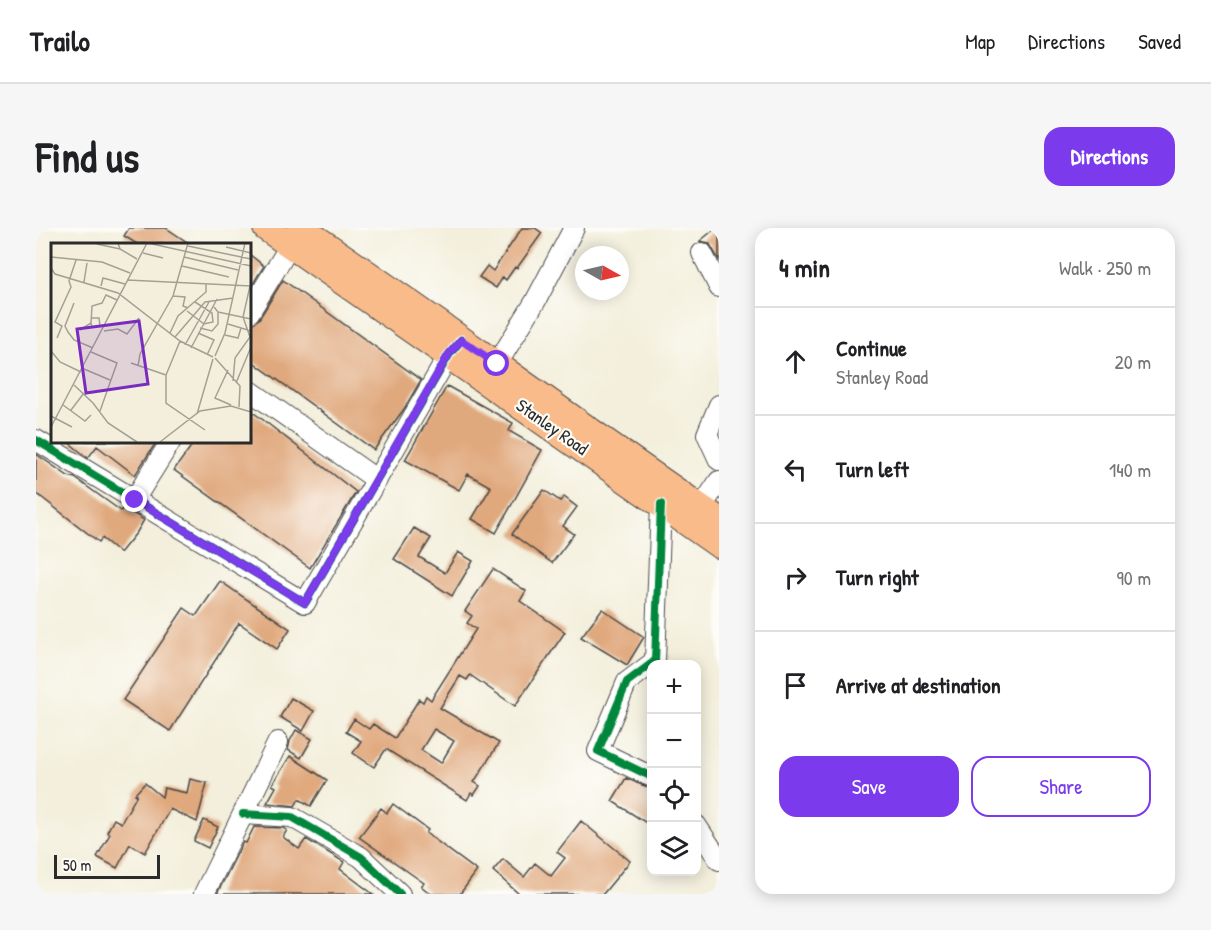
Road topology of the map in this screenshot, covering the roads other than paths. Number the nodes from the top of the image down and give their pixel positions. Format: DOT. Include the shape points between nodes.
graph roads {
  1 [pos="266,228"];
  2 [pos="574,228"];
  3 [pos="296,236"];
  4 [pos="702,253"];
  5 [pos="719,287"];
  6 [pos="250,311"];
  7 [pos="455,347"];
  8 [pos="497,364"];
  9 [pos="250,391"];
  10 [pos="719,405"];
  11 [pos="36,440"];
  12 [pos="170,442"];
  13 [pos="719,460"];
  14 [pos="377,480"];
  15 [pos="719,481"];
  16 [pos="135,500"];
  17 [pos="661,504"];
  18 [pos="710,514"];
  19 [pos="719,545"];
  20 [pos="278,742"];
  21 [pos="647,775"];
  22 [pos="243,814"];
  23 [pos="701,833"];
  24 [pos="719,860"];
  25 [pos="204,894"];
  26 [pos="400,894"];
  1 -- 3 [label="main road, Stanley Road"];
  2 -- 8 [label="street"];
  3 -- 6 [label="street"];
  3 -- 7 [label="main road, Stanley Road"];
  4 -- 5 [label="street"];
  7 -- 8 [label="main road, Stanley Road"];
  7 -- 14 [label="street"];
  7 -- 17 [label="main road, Stanley Road"];
  8 -- 18 [label="main road, Stanley Road"];
  9 -- 14 [label="street"];
  10 -- 13 [label="street" via="707,434"];
  11 -- 16 [label="street"];
  12 -- 16 [label="street"];
  14 -- 16 [label="street" via="305,603"];
  15 -- 18 [label="street"];
  17 -- 19 [label="main road, Stanley Road"];
  17 -- 21 [label="street" via="656,661 627,682 598,751"];
  20 -- 22 [label="street"];
  22 -- 25 [label="street"];
  22 -- 26 [label="street" via="292,817 361,857"];
  23 -- 24 [label="street"];
}
